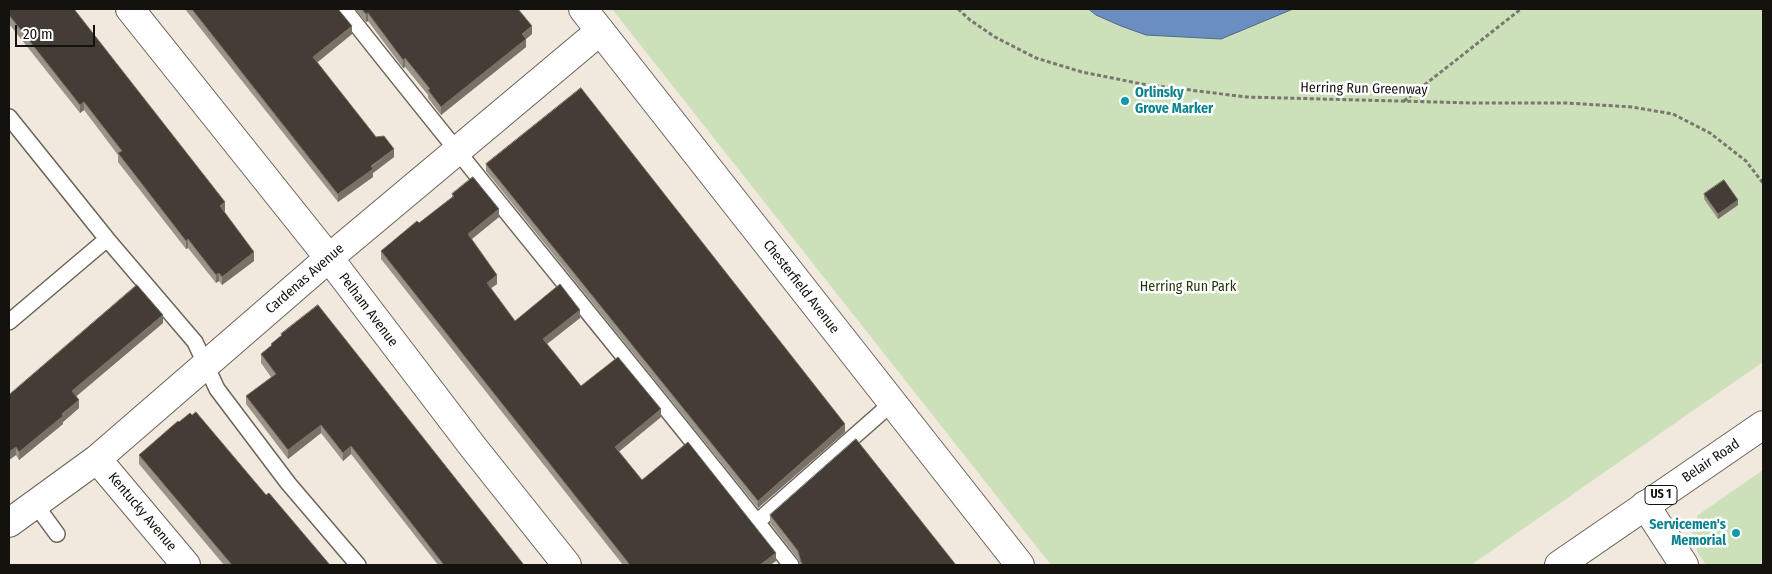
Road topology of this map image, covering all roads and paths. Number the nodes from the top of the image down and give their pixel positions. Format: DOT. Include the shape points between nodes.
graph roads {
  1 [pos="130,9"];
  2 [pos="344,9"];
  3 [pos="582,9"];
  4 [pos="958,9"];
  5 [pos="1520,9"];
  6 [pos="600,30"];
  7 [pos="1404,101"];
  8 [pos="10,121"];
  9 [pos="456,151"];
  10 [pos="1763,183"];
  11 [pos="107,239"];
  12 [pos="329,258"];
  13 [pos="9,322"];
  14 [pos="205,365"];
  15 [pos="892,403"];
  16 [pos="1763,425"];
  17 [pos="97,459"];
  18 [pos="35,504"];
  19 [pos="1645,505"];
  20 [pos="757,522"];
  21 [pos="9,523"];
  22 [pos="57,534"];
  23 [pos="186,565"];
  24 [pos="358,565"];
  25 [pos="567,565"];
  26 [pos="791,565"];
  27 [pos="1020,565"];
  28 [pos="1559,565"];
  29 [pos="1684,565"];
  1 -- 12 [label="street, Pelham Avenue"];
  2 -- 9 [label="lane"];
  3 -- 6 [label="street, Chesterfield Avenue"];
  4 -- 7 [label="path, Herring Run Greenway" via="995,37 1036,58 1082,72 1142,84 1246,97"];
  5 -- 7 [label="path"];
  6 -- 9 [label="street, Cardenas Avenue"];
  6 -- 15 [label="street, Chesterfield Avenue"];
  7 -- 10 [label="path, Herring Run Greenway" via="1566,103 1632,107 1673,114 1717,139 1746,161"];
  8 -- 11 [label="lane"];
  9 -- 12 [label="street, Cardenas Avenue"];
  9 -- 20 [label="lane"];
  11 -- 13 [label="lane"];
  11 -- 14 [label="lane" via="195,342"];
  12 -- 14 [label="street, Cardenas Avenue"];
  12 -- 25 [label="street, Pelham Avenue" via="473,448"];
  14 -- 17 [label="street, Cardenas Avenue"];
  14 -- 24 [label="lane" via="217,389 288,483"];
  15 -- 20 [label="lane"];
  15 -- 27 [label="street, Chesterfield Avenue"];
  16 -- 19 [label="street, Belair Road / US 1"];
  17 -- 18 [label="street, Cardenas Avenue"];
  17 -- 23 [label="street, Kentucky Avenue"];
  18 -- 21 [label="street, Cardenas Avenue"];
  18 -- 22 [label="lane"];
  19 -- 28 [label="street, Belair Road / US 1"];
  19 -- 29 [label="street"];
  20 -- 26 [label="lane"];
}
